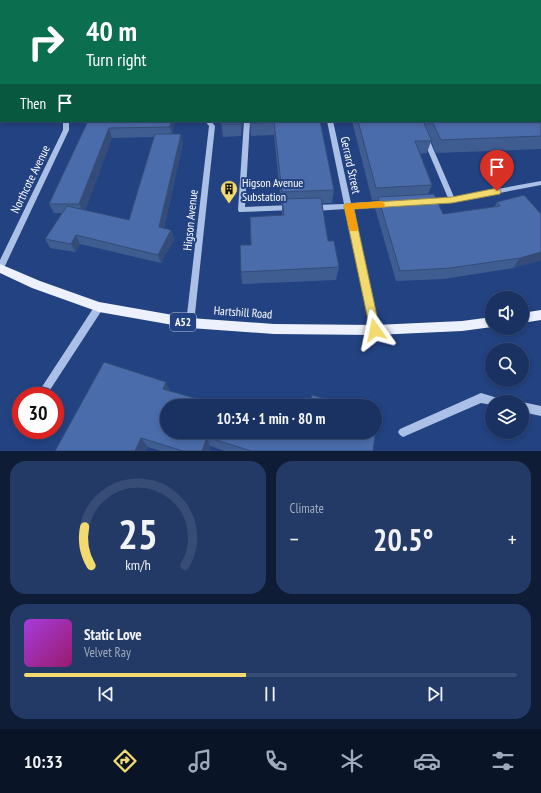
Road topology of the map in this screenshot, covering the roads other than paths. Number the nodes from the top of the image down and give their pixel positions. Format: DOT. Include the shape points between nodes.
graph roads {
  1 [pos="66,122"];
  2 [pos="209,122"];
  3 [pos="247,122"];
  4 [pos="330,122"];
  5 [pos="424,135"];
  6 [pos="541,183"];
  7 [pos="452,200"];
  8 [pos="420,202"];
  9 [pos="396,203"];
  10 [pos="349,206"];
  11 [pos="303,208"];
  12 [pos="310,208"];
  13 [pos="0,268"];
  14 [pos="99,307"];
  15 [pos="541,315"];
  16 [pos="529,317"];
  17 [pos="190,323"];
  18 [pos="485,323"];
  19 [pos="375,330"];
  20 [pos="47,387"];
  21 [pos="485,399"];
  22 [pos="529,408"];
  23 [pos="541,411"];
  24 [pos="403,432"];
  1 -- 13 [label="street, Northcote Avenue" via="66,130"];
  2 -- 17 [label="street, Higson Avenue" via="212,126"];
  3 -- 11 [label="street" via="241,210"];
  4 -- 10 [label="street, Gerrard Street"];
  5 -- 7 [label="street"];
  6 -- 7 [label="street"];
  7 -- 8 [label="street"];
  9 -- 10 [label="street"];
  10 -- 12 [label="street"];
  10 -- 19 [label="street, Gerrard Street"];
  13 -- 14 [label="main road, Hartshill Road / A52" via="36,285"];
  14 -- 17 [label="main road, Hartshill Road / A52"];
  14 -- 20 [label="street"];
  15 -- 16 [label="main road"];
  17 -- 19 [label="main road, Hartshill Road / A52" via="274,329"];
  18 -- 19 [label="main road, Hartshill Road / A52"];
  21 -- 24 [label="street" via="481,398"];
  22 -- 23 [label="street"];
}
